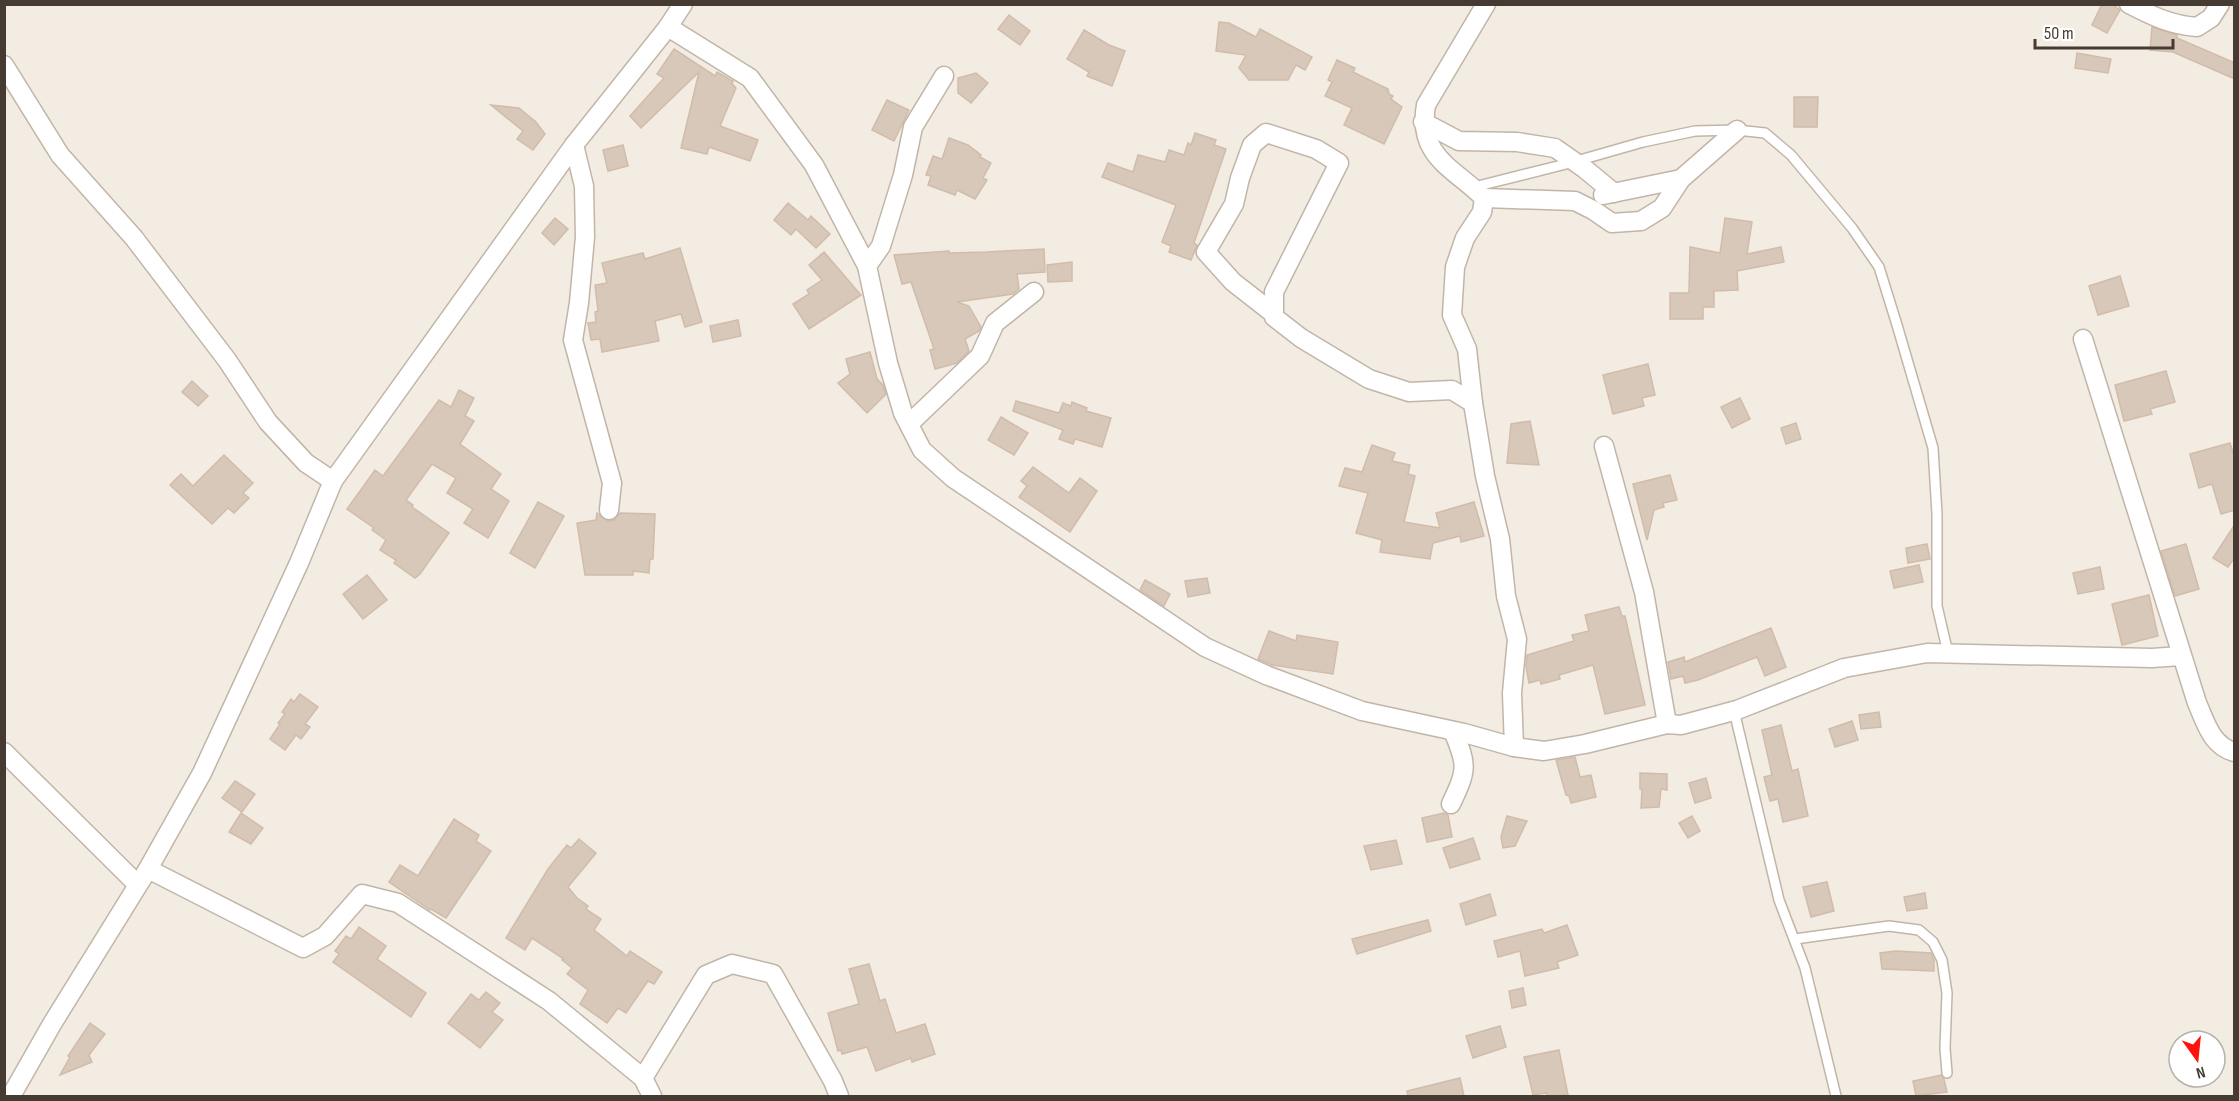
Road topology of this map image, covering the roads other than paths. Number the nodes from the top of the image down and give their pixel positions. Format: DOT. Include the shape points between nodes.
graph roads {
  1 [pos="683,4"];
  2 [pos="1486,4"];
  3 [pos="2129,4"];
  4 [pos="2220,4"];
  5 [pos="668,27"];
  6 [pos="4,65"];
  7 [pos="944,76"];
  8 [pos="1423,122"];
  9 [pos="1737,130"];
  10 [pos="574,145"];
  11 [pos="1575,162"];
  12 [pos="1681,179"];
  13 [pos="1479,193"];
  14 [pos="1614,193"];
  15 [pos="1575,201"];
  16 [pos="867,266"];
  17 [pos="1034,292"];
  18 [pos="1274,314"];
  19 [pos="2083,339"];
  20 [pos="1473,403"];
  21 [pos="909,424"];
  22 [pos="1604,446"];
  23 [pos="333,481"];
  24 [pos="609,510"];
  25 [pos="1948,653"];
  26 [pos="2181,656"];
  27 [pos="1737,710"];
  28 [pos="1667,724"];
  29 [pos="1453,731"];
  30 [pos="1514,747"];
  31 [pos="4,752"];
  32 [pos="2235,752"];
  33 [pos="1451,804"];
  34 [pos="148,869"];
  35 [pos="138,885"];
  36 [pos="1795,939"];
  37 [pos="1947,1074"];
  38 [pos="643,1078"];
  39 [pos="11,1096"];
  40 [pos="652,1096"];
  41 [pos="839,1096"];
  42 [pos="1836,1096"];
  1 -- 5 [label="street"];
  2 -- 8 [label="street" via="1426,105"];
  3 -- 4 [label="street" via="2157,19 2197,27 2211,18"];
  5 -- 10 [label="street"];
  5 -- 16 [label="street" via="750,78 814,165"];
  6 -- 23 [label="street" via="60,155 134,238 227,360 268,422 306,462"];
  7 -- 16 [label="street" via="913,127 881,246"];
  8 -- 11 [label="street" via="1459,141 1517,142 1555,148"];
  8 -- 13 [label="street" via="1441,163"];
  9 -- 11 [label="lane" via="1695,131"];
  9 -- 12 [label="street"];
  9 -- 25 [label="lane" via="1765,133 1791,155 1879,267 1933,448 1937,606"];
  10 -- 23 [label="street"];
  10 -- 24 [label="street" via="584,186 585,237 573,340 612,483"];
  11 -- 13 [label="lane"];
  11 -- 14 [label="street"];
  12 -- 14 [label="street"];
  12 -- 15 [label="street" via="1662,208 1641,221 1612,223"];
  13 -- 15 [label="street"];
  13 -- 20 [label="street" via="1482,212 1465,238 1455,267 1452,315 1467,349"];
  14 -- 15 [label="street"];
  16 -- 21 [label="street" via="888,363"];
  17 -- 21 [label="street" via="995,323 980,356"];
  18 -- 18 [label="street" via="1274,292 1339,162 1316,149 1266,133 1252,145 1234,204 1206,252 1233,282"];
  18 -- 20 [label="street" via="1300,338 1369,379 1409,392 1452,390"];
  19 -- 26 [label="street"];
  20 -- 30 [label="street" via="1517,639 1512,693"];
  21 -- 29 [label="street" via="922,450 953,478 1205,647 1362,711"];
  22 -- 28 [label="street" via="1644,592"];
  23 -- 34 [label="street" via="202,773"];
  25 -- 26 [label="street"];
  25 -- 27 [label="street" via="1844,668"];
  26 -- 32 [label="street" via="2211,735"];
  27 -- 28 [label="street" via="1681,725"];
  27 -- 36 [label="lane" via="1754,803 1779,900"];
  28 -- 30 [label="street" via="1544,751"];
  29 -- 30 [label="street"];
  29 -- 33 [label="street" via="1462,753 1464,776"];
  31 -- 35 [label="street"];
  34 -- 35 [label="street"];
  34 -- 38 [label="street" via="303,948 325,936 362,894 398,903 549,1001"];
  35 -- 39 [label="street"];
  36 -- 37 [label="lane" via="1889,926 1919,930 1933,942 1942,960 1947,993"];
  36 -- 42 [label="lane"];
  38 -- 40 [label="street"];
  38 -- 41 [label="street" via="706,975 732,964 773,974"];
}
